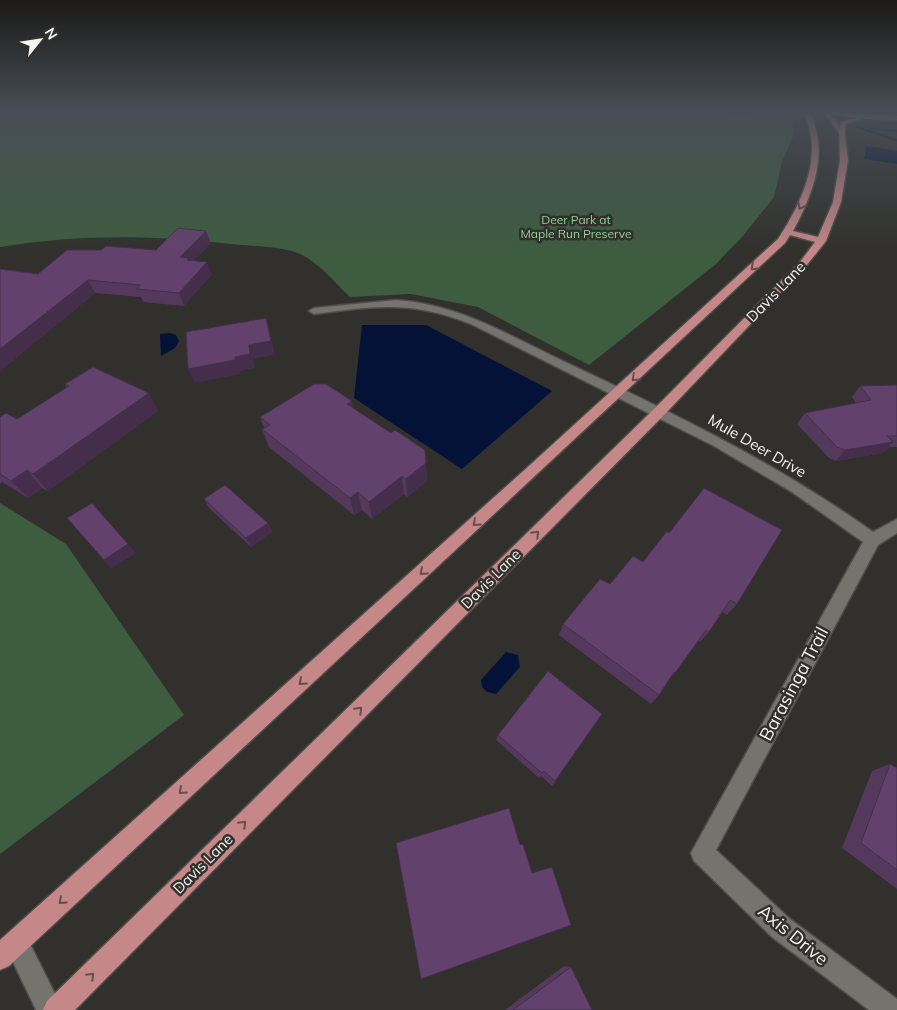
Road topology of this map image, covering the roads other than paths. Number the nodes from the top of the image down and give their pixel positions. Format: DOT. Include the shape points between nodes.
graph roads {
  1 [pos="815,158"];
  2 [pos="844,158"];
  3 [pos="787,232"];
  4 [pos="821,241"];
  5 [pos="314,310"];
  6 [pos="620,392"];
  7 [pos="659,412"];
  8 [pos="897,525"];
  9 [pos="872,540"];
  10 [pos="702,853"];
  11 [pos="8,950"];
  12 [pos="50,1010"];
  13 [pos="56,1010"];
  14 [pos="890,1010"];
  1 -- 3 [label="main road, one-way" via="807,193"];
  2 -- 4 [label="main road, Davis Lane" via="837,202"];
  3 -- 4 [label="main road"];
  3 -- 6 [label="main road, one-way" via="782,241"];
  4 -- 7 [label="main road, Davis Lane" via="803,264"];
  5 -- 6 [label="street, Mule Deer Drive" via="380,304 423,306 465,318"];
  6 -- 7 [label="street, Mule Deer Drive"];
  6 -- 11 [label="main road, one-way"];
  7 -- 9 [label="street, Mule Deer Drive" via="765,468 834,511"];
  13 -- 7 [label="main road, Davis Lane, one-way"];
  8 -- 9 [label="street"];
  9 -- 10 [label="street, Barasinga Trail"];
  10 -- 14 [label="street, Axis Drive" via="781,928"];
  11 -- 12 [label="street"];
}
